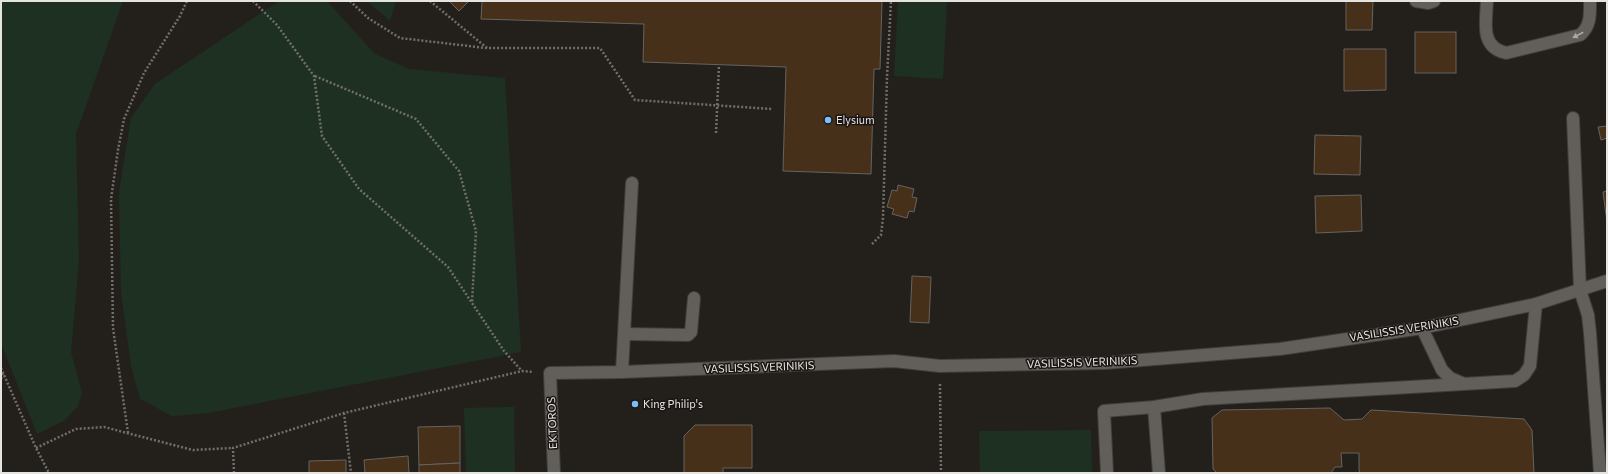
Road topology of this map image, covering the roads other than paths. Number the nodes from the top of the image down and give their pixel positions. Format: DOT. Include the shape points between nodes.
graph roads {
  1 [pos="1416,1"];
  2 [pos="1434,1"];
  3 [pos="1486,1"];
  4 [pos="1590,1"];
  5 [pos="1573,118"];
  6 [pos="632,183"];
  7 [pos="1607,281"];
  8 [pos="1580,290"];
  9 [pos="694,298"];
  10 [pos="1536,304"];
  11 [pos="1422,328"];
  12 [pos="625,334"];
  13 [pos="622,372"];
  14 [pos="550,373"];
  15 [pos="1462,383"];
  16 [pos="1154,408"];
  17 [pos="554,473"];
  18 [pos="1107,473"];
  19 [pos="1159,473"];
  20 [pos="1600,473"];
  1 -- 2 [label="street"];
  4 -- 3 [label="street, one-way" via="1588,25 1580,35 1506,53 1491,46 1488,39"];
  5 -- 8 [label="street"];
  6 -- 12 [label="street"];
  7 -- 8 [label="street, VASILISSIS VERINIKIS"];
  8 -- 10 [label="street, VASILISSIS VERINIKIS"];
  8 -- 20 [label="street" via="1588,315 1590,333"];
  9 -- 12 [label="street" via="691,332 688,335"];
  10 -- 11 [label="street, VASILISSIS VERINIKIS"];
  10 -- 15 [label="street" via="1530,366 1524,375 1515,381"];
  11 -- 13 [label="street, VASILISSIS VERINIKIS" via="1280,349 1105,363 940,366 894,361"];
  11 -- 15 [label="street" via="1442,370 1450,378"];
  12 -- 13 [label="street"];
  13 -- 14 [label="street, VASILISSIS VERINIKIS"];
  14 -- 17 [label="street, EKTOROS"];
  15 -- 16 [label="street" via="1203,399"];
  16 -- 18 [label="street" via="1104,411"];
  16 -- 19 [label="street"];
}
